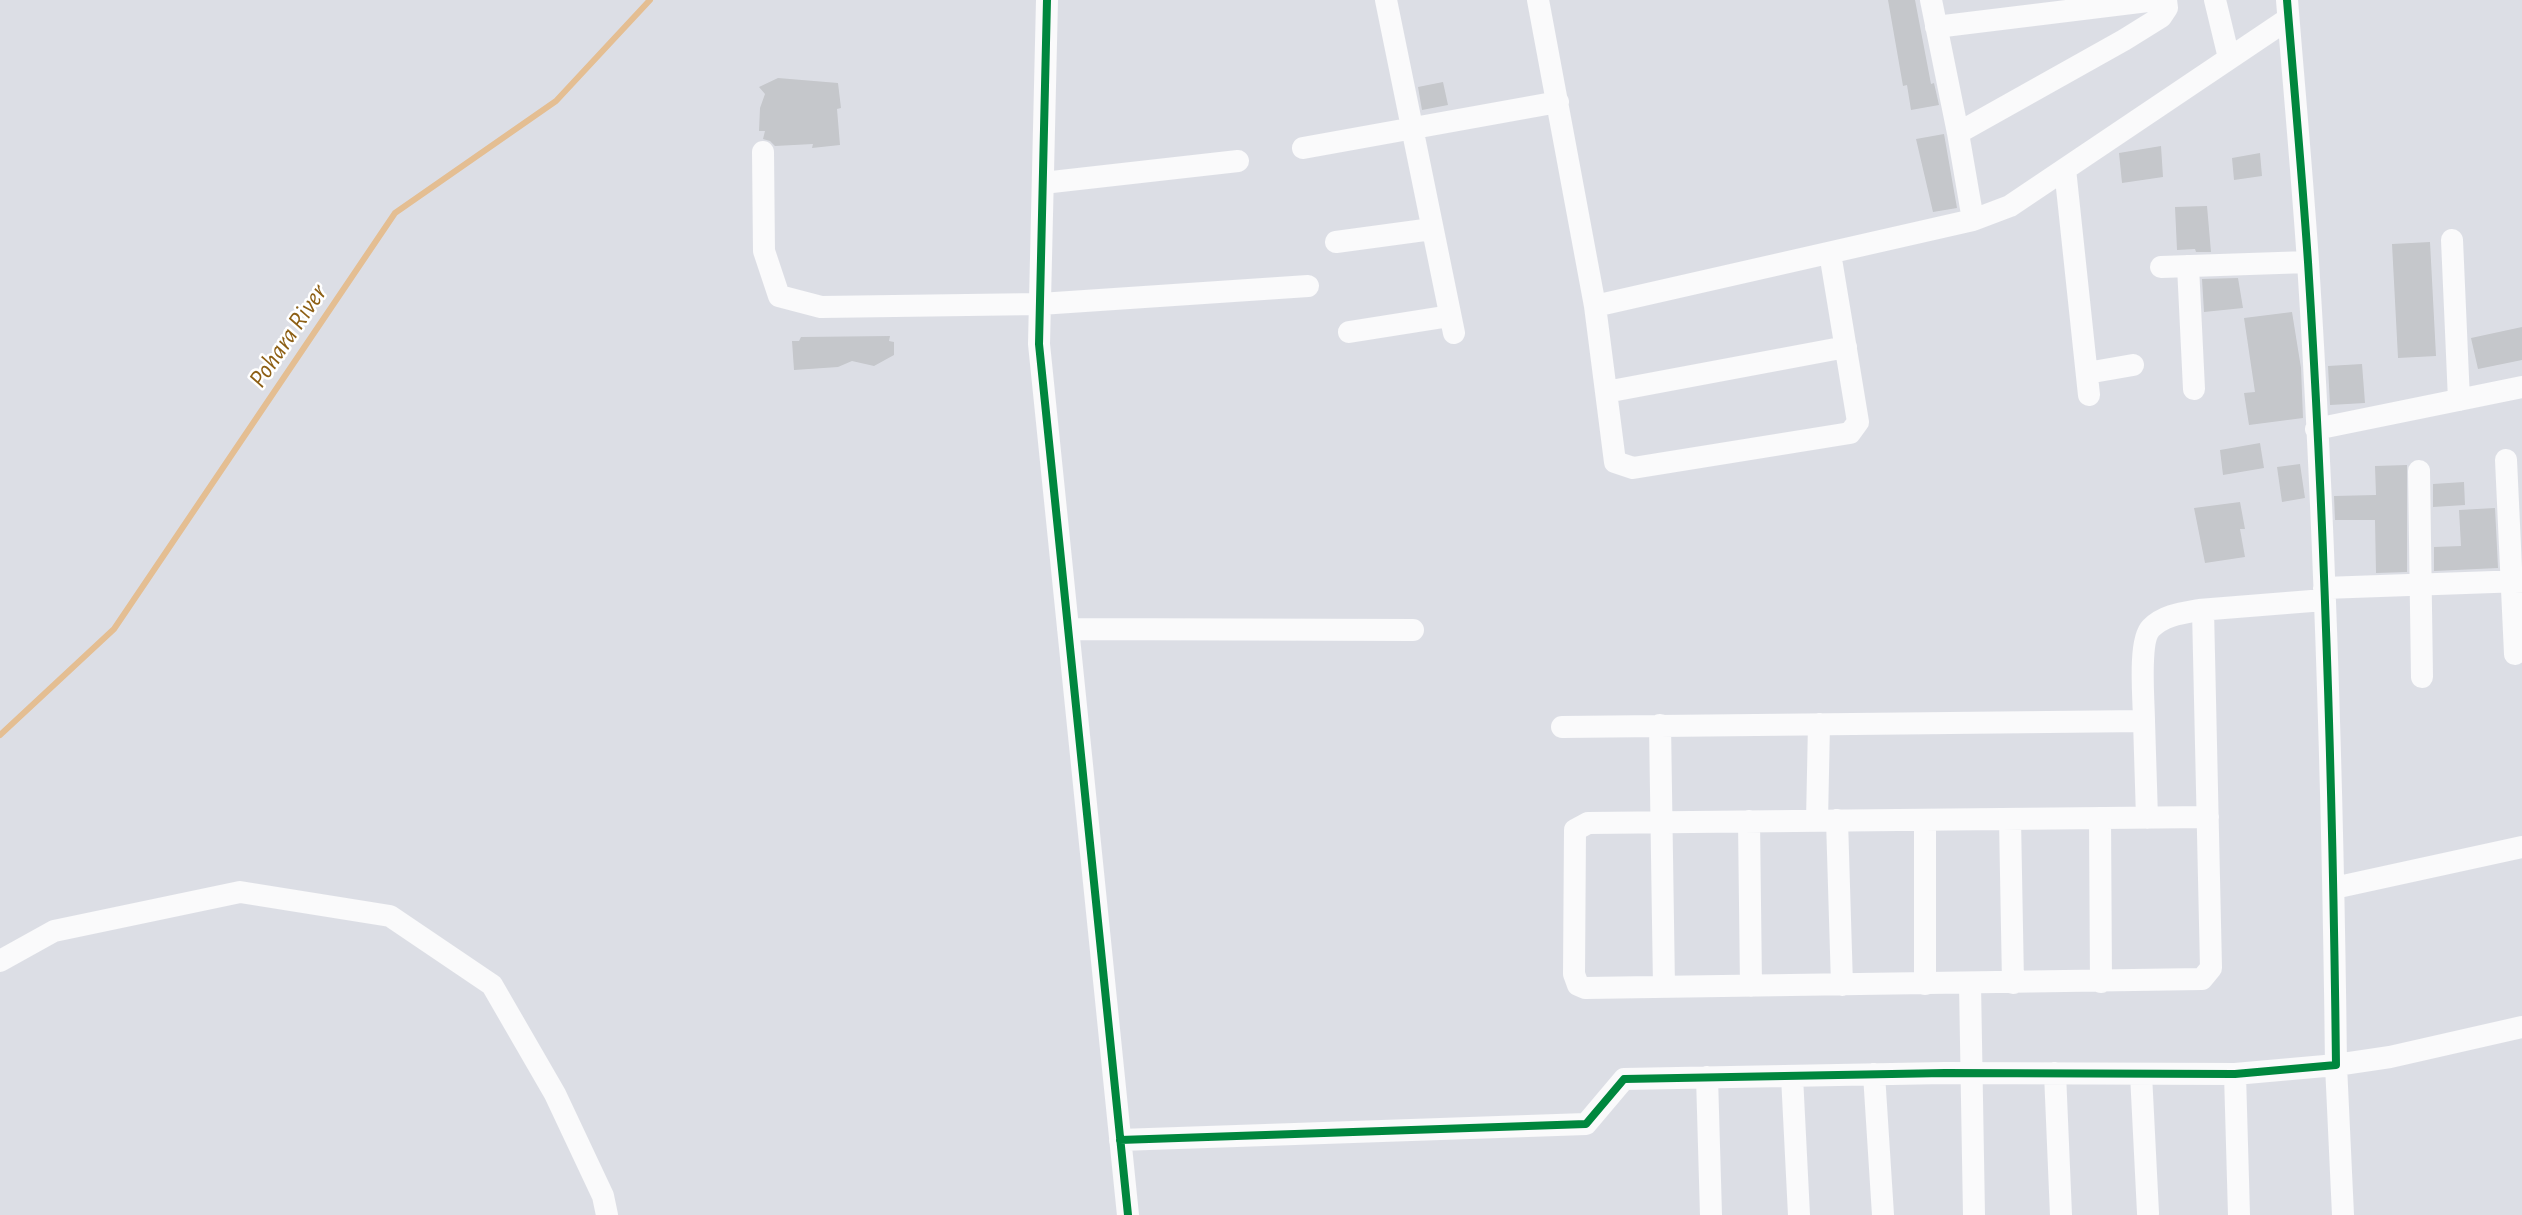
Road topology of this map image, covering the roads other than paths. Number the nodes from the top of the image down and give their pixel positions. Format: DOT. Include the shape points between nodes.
graph roads {
  1 [pos="1047,0"];
  2 [pos="1386,0"];
  3 [pos="1538,0"];
  4 [pos="1931,0"];
  5 [pos="2156,0"];
  6 [pos="2166,0"];
  7 [pos="2215,0"];
  8 [pos="2288,9"];
  9 [pos="1936,27"];
  10 [pos="2229,58"];
  11 [pos="1558,102"];
  12 [pos="1411,128"];
  13 [pos="1958,133"];
  14 [pos="1303,148"];
  15 [pos="763,152"];
  16 [pos="1238,162"];
  17 [pos="2065,169"];
  18 [pos="1043,183"];
  19 [pos="1973,220"];
  20 [pos="1432,229"];
  21 [pos="2452,240"];
  22 [pos="1336,242"];
  23 [pos="1830,253"];
  24 [pos="2308,262"];
  25 [pos="2188,266"];
  26 [pos="2161,267"];
  27 [pos="1308,286"];
  28 [pos="1040,304"];
  29 [pos="1595,306"];
  30 [pos="1349,332"];
  31 [pos="1846,348"];
  32 [pos="2133,365"];
  33 [pos="2522,387"];
  34 [pos="2194,389"];
  35 [pos="1606,392"];
  36 [pos="2459,400"];
  37 [pos="2316,429"];
  38 [pos="2506,460"];
  39 [pos="2419,471"];
  40 [pos="2517,581"];
  41 [pos="2421,585"];
  42 [pos="2324,594"];
  43 [pos="2203,610"];
  44 [pos="1068,629"];
  45 [pos="1413,630"];
  46 [pos="2515,654"];
  47 [pos="2422,677"];
  48 [pos="2144,721"];
  49 [pos="1819,724"];
  50 [pos="1660,725"];
  51 [pos="1562,727"];
  52 [pos="2208,817"];
  53 [pos="2100,818"];
  54 [pos="2147,818"];
  55 [pos="2010,819"];
  56 [pos="1827,820"];
  57 [pos="1925,820"];
  58 [pos="1749,821"];
  59 [pos="1661,822"];
  60 [pos="2522,847"];
  61 [pos="2334,888"];
  62 [pos="0,961"];
  63 [pos="2101,982"];
  64 [pos="2013,983"];
  65 [pos="1925,984"];
  66 [pos="1970,984"];
  67 [pos="1842,985"];
  68 [pos="1751,986"];
  69 [pos="1664,987"];
  70 [pos="2522,1027"];
  71 [pos="2336,1065"];
  72 [pos="1971,1073"];
  73 [pos="2055,1073"];
  74 [pos="1874,1074"];
  75 [pos="2141,1074"];
  76 [pos="2235,1074"];
  77 [pos="1792,1076"];
  78 [pos="1707,1077"];
  79 [pos="1120,1140"];
  80 [pos="2148,1213"];
  81 [pos="607,1215"];
  82 [pos="1128,1215"];
  83 [pos="1711,1215"];
  84 [pos="1799,1215"];
  85 [pos="1883,1215"];
  86 [pos="1974,1215"];
  87 [pos="2061,1215"];
  88 [pos="2240,1215"];
  89 [pos="2343,1215"];
  1 -- 18 [label="street"];
  2 -- 12 [label="street"];
  3 -- 11 [label="street"];
  4 -- 9 [label="street"];
  5 -- 9 [label="street"];
  6 -- 13 [label="street" via="2167,8 2161,17"];
  7 -- 10 [label="street"];
  8 -- 10 [label="street"];
  8 -- 24 [label="street"];
  9 -- 13 [label="street"];
  10 -- 17 [label="street"];
  11 -- 12 [label="street"];
  11 -- 29 [label="street"];
  12 -- 14 [label="street"];
  12 -- 20 [label="street"];
  13 -- 19 [label="street"];
  15 -- 28 [label="street" via="764,251 779,296 821,307"];
  16 -- 18 [label="street"];
  17 -- 19 [label="street" via="2010,206"];
  17 -- 32 [label="street" via="2088,384"];
  18 -- 28 [label="street"];
  19 -- 23 [label="street"];
  20 -- 22 [label="street"];
  20 -- 30 [label="street" via="1452,325"];
  21 -- 36 [label="street"];
  23 -- 29 [label="street"];
  23 -- 31 [label="street"];
  24 -- 25 [label="street"];
  24 -- 37 [label="street"];
  25 -- 26 [label="street"];
  25 -- 34 [label="street"];
  27 -- 28 [label="street"];
  28 -- 44 [label="street" via="1040,344"];
  29 -- 35 [label="street"];
  31 -- 35 [label="street"];
  31 -- 35 [label="street" via="1858,422 1850,433 1633,468 1615,462"];
  33 -- 36 [label="street"];
  36 -- 37 [label="street"];
  37 -- 42 [label="street"];
  38 -- 40 [label="street"];
  39 -- 41 [label="street"];
  40 -- 41 [label="street"];
  40 -- 46 [label="street"];
  41 -- 42 [label="street"];
  41 -- 47 [label="street"];
  42 -- 43 [label="street"];
  42 -- 61 [label="street"];
  43 -- 48 [label="street" via="2171,616 2146,634"];
  43 -- 52 [label="street"];
  44 -- 45 [label="street"];
  44 -- 79 [label="street"];
  48 -- 49 [label="street"];
  48 -- 54 [label="street"];
  49 -- 50 [label="street"];
  49 -- 56 [label="street"];
  50 -- 51 [label="street"];
  50 -- 59 [label="street"];
  52 -- 54 [label="street"];
  52 -- 63 [label="street" via="2208,974 2195,981"];
  53 -- 54 [label="street"];
  53 -- 55 [label="street"];
  53 -- 63 [label="street"];
  55 -- 57 [label="street"];
  55 -- 64 [label="street"];
  56 -- 57 [label="street"];
  56 -- 58 [label="street"];
  56 -- 67 [label="street"];
  57 -- 65 [label="street"];
  58 -- 59 [label="street"];
  58 -- 68 [label="street"];
  59 -- 69 [label="street"];
  59 -- 69 [label="street" via="1588,823 1575,830 1574,974 1578,985 1585,988"];
  60 -- 61 [label="street"];
  61 -- 71 [label="street"];
  62 -- 81 [label="street" via="54,931 240,892 390,916 492,985 555,1094 603,1196"];
  63 -- 64 [label="street"];
  64 -- 66 [label="street"];
  65 -- 66 [label="street"];
  65 -- 67 [label="street"];
  66 -- 72 [label="street"];
  67 -- 68 [label="street"];
  68 -- 69 [label="street"];
  70 -- 71 [label="street"];
  71 -- 76 [label="street"];
  71 -- 89 [label="street"];
  72 -- 73 [label="street"];
  72 -- 74 [label="street"];
  72 -- 86 [label="street"];
  73 -- 75 [label="street"];
  73 -- 87 [label="street"];
  74 -- 77 [label="street"];
  74 -- 85 [label="street"];
  75 -- 76 [label="street"];
  75 -- 80 [label="street"];
  76 -- 88 [label="street"];
  77 -- 78 [label="street"];
  77 -- 84 [label="street"];
  78 -- 79 [label="street" via="1624,1079 1586,1124"];
  78 -- 83 [label="street"];
  79 -- 82 [label="street"];
}
